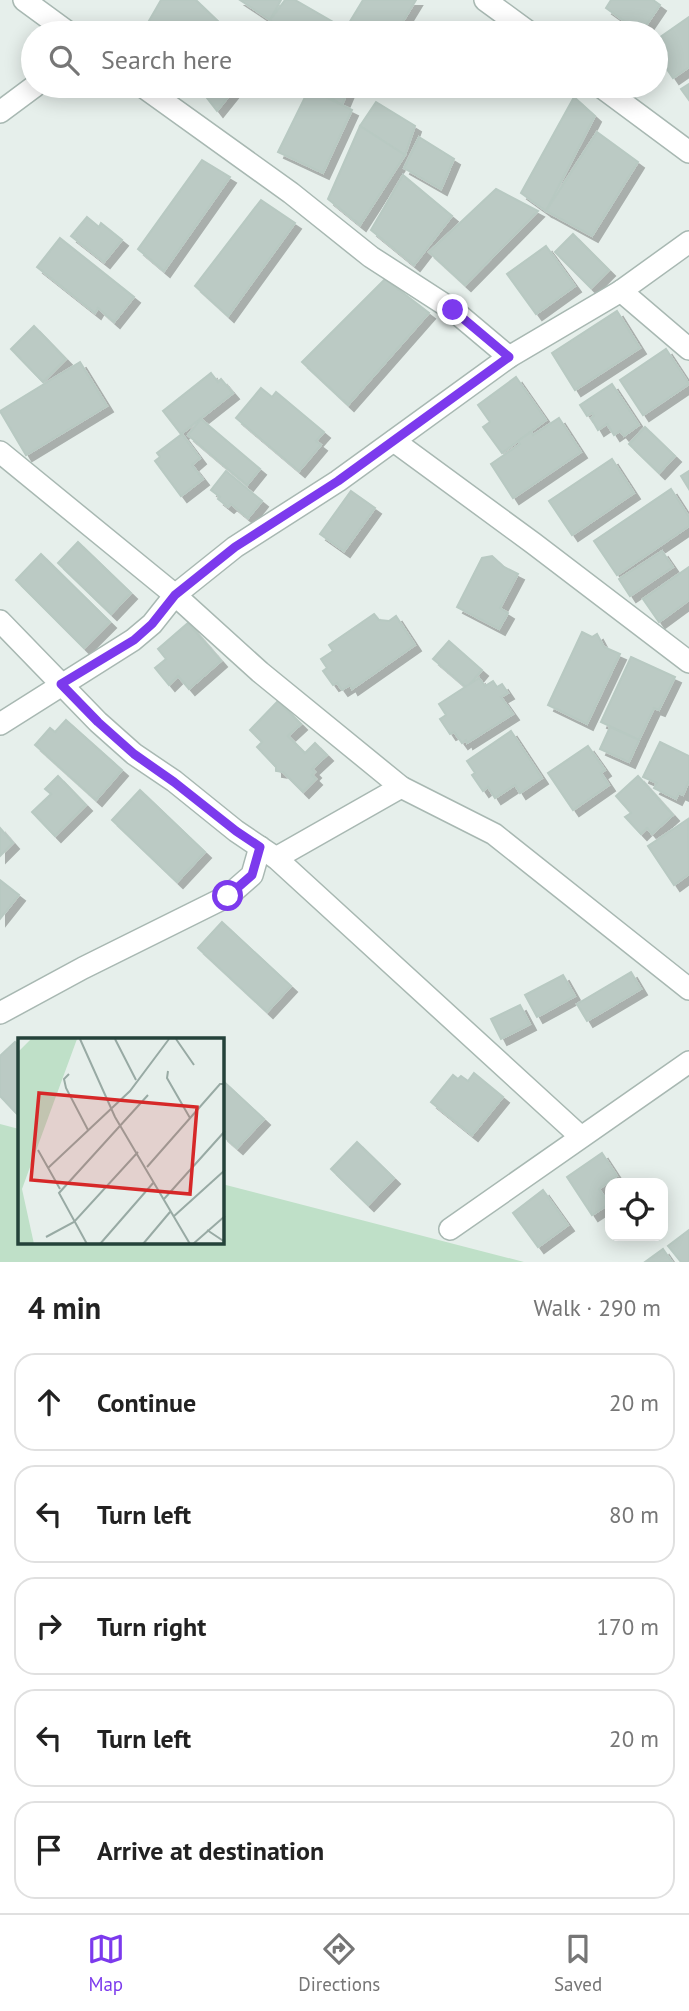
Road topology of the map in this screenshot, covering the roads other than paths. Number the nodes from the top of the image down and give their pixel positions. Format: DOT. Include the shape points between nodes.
graph roads {
  1 [pos="24,0"];
  2 [pos="485,0"];
  3 [pos="53,21"];
  4 [pos="514,21"];
  5 [pos="21,96"];
  6 [pos="159,98"];
  7 [pos="616,98"];
  8 [pos="0,112"];
  9 [pos="689,152"];
  10 [pos="689,242"];
  11 [pos="621,291"];
  12 [pos="689,349"];
  13 [pos="509,357"];
  14 [pos="394,441"];
  15 [pos="0,452"];
  16 [pos="175,595"];
  17 [pos="0,621"];
  18 [pos="689,663"];
  19 [pos="61,684"];
  20 [pos="0,724"];
  21 [pos="401,787"];
  22 [pos="268,853"];
  23 [pos="689,989"];
  24 [pos="0,1013"];
  25 [pos="689,1062"];
  26 [pos="581,1137"];
  27 [pos="450,1229"];
  1 -- 3 [label="street"];
  2 -- 4 [label="street"];
  5 -- 8 [label="street"];
  6 -- 13 [label="street" via="371,257 453,310"];
  7 -- 9 [label="street"];
  10 -- 11 [label="street"];
  11 -- 12 [label="street"];
  11 -- 13 [label="street"];
  13 -- 14 [label="street"];
  14 -- 16 [label="street" via="235,547"];
  14 -- 18 [label="street"];
  15 -- 16 [label="street"];
  16 -- 19 [label="street" via="134,640"];
  16 -- 21 [label="street" via="260,672"];
  17 -- 19 [label="street"];
  19 -- 20 [label="street"];
  19 -- 22 [label="street" via="134,754"];
  21 -- 22 [label="street"];
  21 -- 23 [label="street" via="494,834"];
  22 -- 24 [label="street" via="228,896"];
  22 -- 26 [label="street"];
  25 -- 26 [label="street"];
  26 -- 27 [label="street"];
}
